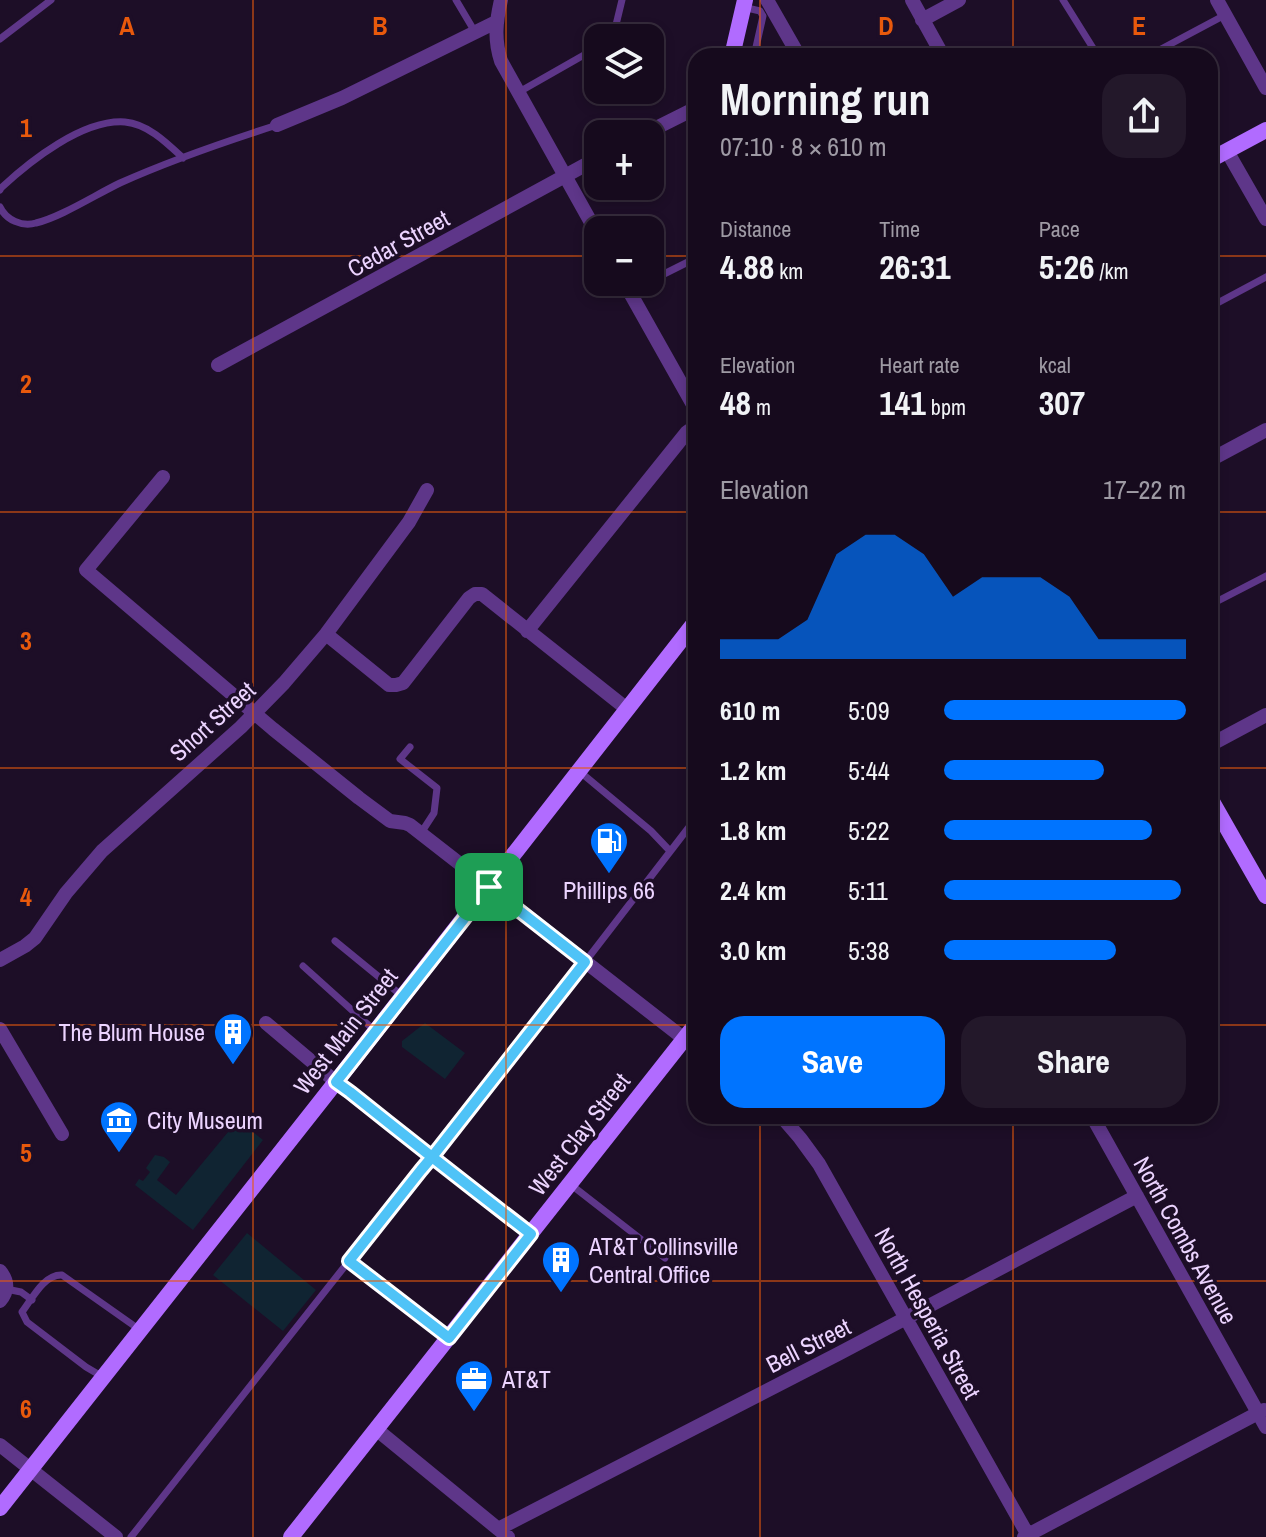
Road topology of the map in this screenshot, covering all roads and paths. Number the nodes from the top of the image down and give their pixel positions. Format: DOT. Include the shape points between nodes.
graph roads {
  1 [pos="51,0"];
  2 [pos="456,0"];
  3 [pos="501,0"];
  4 [pos="622,0"];
  5 [pos="767,0"];
  6 [pos="912,0"];
  7 [pos="959,0"];
  8 [pos="1063,0"];
  9 [pos="1217,0"];
  10 [pos="744,3"];
  11 [pos="1225,15"];
  12 [pos="922,20"];
  13 [pos="496,22"];
  14 [pos="616,24"];
  15 [pos="475,32"];
  16 [pos="0,39"];
  17 [pos="734,48"];
  18 [pos="756,48"];
  19 [pos="794,48"];
  20 [pos="938,48"];
  21 [pos="1093,48"];
  22 [pos="1163,48"];
  23 [pos="584,55"];
  24 [pos="1266,88"];
  25 [pos="519,92"];
  26 [pos="688,112"];
  27 [pos="664,124"];
  28 [pos="277,125"];
  29 [pos="1266,130"];
  30 [pos="1227,151"];
  31 [pos="1218,156"];
  32 [pos="183,158"];
  33 [pos="584,166"];
  34 [pos="565,176"];
  35 [pos="0,190"];
  36 [pos="0,207"];
  37 [pos="587,216"];
  38 [pos="1266,219"];
  39 [pos="688,262"];
  40 [pos="664,274"];
  41 [pos="1266,277"];
  42 [pos="632,296"];
  43 [pos="1218,303"];
  44 [pos="218,365"];
  45 [pos="688,396"];
  46 [pos="1266,430"];
  47 [pos="688,431"];
  48 [pos="1218,456"];
  49 [pos="163,477"];
  50 [pos="427,490"];
  51 [pos="1266,576"];
  52 [pos="1218,601"];
  53 [pos="527,631"];
  54 [pos="688,631"];
  55 [pos="326,634"];
  56 [pos="627,709"];
  57 [pos="256,713"];
  58 [pos="1266,715"];
  59 [pos="1218,741"];
  60 [pos="410,747"];
  61 [pos="579,771"];
  62 [pos="1218,812"];
  63 [pos="688,828"];
  64 [pos="421,833"];
  65 [pos="670,851"];
  66 [pos="489,887"];
  67 [pos="1266,896"];
  68 [pos="335,941"];
  69 [pos="0,960"];
  70 [pos="585,962"];
  71 [pos="303,966"];
  72 [pos="403,997"];
  73 [pos="266,1023"];
  74 [pos="0,1029"];
  75 [pos="375,1031"];
  76 [pos="688,1041"];
  77 [pos="688,1045"];
  78 [pos="336,1082"];
  79 [pos="788,1124"];
  80 [pos="1096,1124"];
  81 [pos="62,1134"];
  82 [pos="432,1157"];
  83 [pos="570,1184"];
  84 [pos="1137,1196"];
  85 [pos="531,1234"];
  86 [pos="665,1258"];
  87 [pos="349,1261"];
  88 [pos="0,1271"];
  89 [pos="3,1295"];
  90 [pos="32,1300"];
  91 [pos="906,1318"];
  92 [pos="140,1330"];
  93 [pos="449,1338"];
  94 [pos="103,1377"];
  95 [pos="1262,1411"];
  96 [pos="1266,1427"];
  97 [pos="376,1429"];
  98 [pos="0,1445"];
  99 [pos="31,1469"];
  100 [pos="0,1508"];
  101 [pos="503,1533"];
  102 [pos="1027,1536"];
  103 [pos="116,1537"];
  104 [pos="131,1537"];
  105 [pos="291,1537"];
  1 -- 16 [label="lane"];
  2 -- 15 [label="lane"];
  3 -- 13 [label="street"];
  4 -- 14 [label="lane"];
  5 -- 19 [label="street"];
  6 -- 12 [label="street"];
  7 -- 12 [label="street"];
  8 -- 21 [label="lane"];
  9 -- 11 [label="street"];
  10 -- 17 [label="main road"];
  10 -- 18 [label="lane" via="763,16"];
  11 -- 22 [label="lane"];
  11 -- 24 [label="street"];
  12 -- 20 [label="street"];
  13 -- 15 [label="street"];
  13 -- 25 [label="street" via="501,61"];
  15 -- 28 [label="street"];
  23 -- 25 [label="lane"];
  25 -- 34 [label="street"];
  26 -- 27 [label="street"];
  28 -- 32 [label="lane"];
  29 -- 30 [label="main road"];
  30 -- 31 [label="main road"];
  30 -- 38 [label="street"];
  32 -- 35 [label="lane" via="142,126 96,125 42,153"];
  32 -- 36 [label="lane" via="33,225 11,220"];
  33 -- 34 [label="street, Cedar Street"];
  34 -- 37 [label="street"];
  34 -- 44 [label="street, Cedar Street"];
  39 -- 40 [label="lane"];
  41 -- 43 [label="lane"];
  42 -- 45 [label="street"];
  46 -- 48 [label="street"];
  47 -- 53 [label="street"];
  49 -- 57 [label="street" via="86,570"];
  50 -- 55 [label="street, Short Street"];
  51 -- 52 [label="lane"];
  53 -- 55 [label="street" via="482,594 475,594 396,685 389,685"];
  53 -- 56 [label="street"];
  54 -- 56 [label="main road, West Main Street"];
  55 -- 57 [label="street, Short Street"];
  56 -- 61 [label="main road, West Main Street"];
  57 -- 64 [label="street" via="390,821"];
  57 -- 69 [label="street, Short Street" via="102,851 35,938"];
  58 -- 59 [label="street"];
  60 -- 64 [label="lane" via="400,759 437,788 434,813"];
  61 -- 65 [label="lane"];
  61 -- 66 [label="main road, West Main Street"];
  62 -- 67 [label="main road"];
  63 -- 65 [label="lane"];
  64 -- 66 [label="street"];
  65 -- 70 [label="lane"];
  66 -- 70 [label="street"];
  66 -- 72 [label="main road, West Main Street"];
  68 -- 72 [label="lane"];
  70 -- 76 [label="street"];
  70 -- 82 [label="lane"];
  71 -- 75 [label="lane"];
  72 -- 75 [label="main road, West Main Street"];
  73 -- 78 [label="street"];
  74 -- 81 [label="street"];
  75 -- 78 [label="main road, West Main Street"];
  77 -- 83 [label="main road, West Clay Street"];
  78 -- 82 [label="street"];
  78 -- 92 [label="main road, West Main Street"];
  79 -- 91 [label="street, North Hesperia Street" via="819,1164"];
  80 -- 84 [label="street, North Combs Avenue"];
  82 -- 85 [label="street"];
  82 -- 87 [label="lane"];
  83 -- 85 [label="main road, West Clay Street"];
  83 -- 86 [label="lane"];
  84 -- 91 [label="street, Bell Street"];
  84 -- 95 [label="street, North Combs Avenue"];
  85 -- 93 [label="main road, West Clay Street"];
  87 -- 93 [label="lane"];
  87 -- 104 [label="lane"];
  88 -- 89 [label="street" via="7,1283"];
  89 -- 90 [label="lane" via="21,1292"];
  90 -- 92 [label="lane" via="48,1278 62,1275"];
  90 -- 94 [label="lane" via="22,1312 27,1322"];
  91 -- 101 [label="street, Bell Street"];
  91 -- 102 [label="street, North Hesperia Street"];
  92 -- 94 [label="main road, West Main Street"];
  93 -- 97 [label="main road, West Clay Street"];
  94 -- 99 [label="main road, West Main Street"];
  95 -- 96 [label="street, North Combs Avenue"];
  95 -- 102 [label="street"];
  97 -- 101 [label="street"];
  97 -- 105 [label="main road, West Clay Street"];
  98 -- 99 [label="street"];
  99 -- 100 [label="main road, West Main Street"];
  99 -- 103 [label="street"];
}
